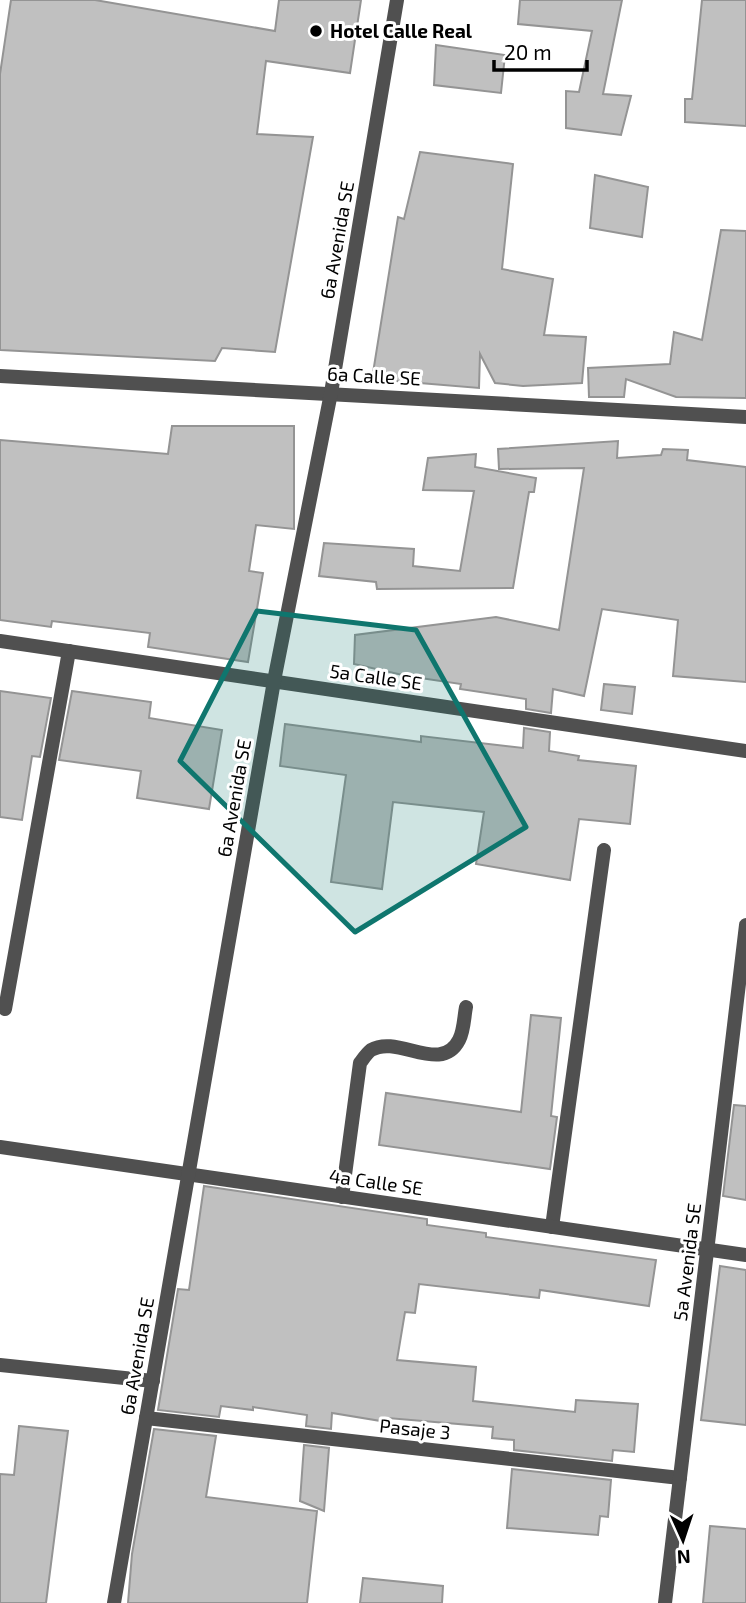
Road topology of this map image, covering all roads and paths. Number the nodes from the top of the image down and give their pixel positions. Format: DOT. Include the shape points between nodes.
graph roads {
  1 [pos="397,0"];
  2 [pos="0,376"];
  3 [pos="331,393"];
  4 [pos="746,417"];
  5 [pos="0,641"];
  6 [pos="69,651"];
  7 [pos="274,681"];
  8 [pos="746,751"];
  9 [pos="604,850"];
  10 [pos="746,925"];
  11 [pos="466,1007"];
  12 [pos="5,1009"];
  13 [pos="0,1147"];
  14 [pos="188,1174"];
  15 [pos="342,1196"];
  16 [pos="552,1227"];
  17 [pos="708,1250"];
  18 [pos="746,1255"];
  19 [pos="0,1365"];
  20 [pos="153,1381"];
  21 [pos="146,1418"];
  22 [pos="680,1478"];
  23 [pos="114,1603"];
  24 [pos="665,1603"];
  1 -- 3 [label="street, 6a Avenida SE"];
  2 -- 3 [label="street, 6a Calle SE"];
  3 -- 4 [label="street, 6a Calle SE"];
  3 -- 7 [label="street, 6a Avenida SE"];
  5 -- 6 [label="street, 5a Calle SE"];
  6 -- 7 [label="street, 5a Calle SE"];
  6 -- 12 [label="street"];
  7 -- 8 [label="street, 5a Calle SE"];
  7 -- 14 [label="street, 6a Avenida SE"];
  9 -- 16 [label="street"];
  10 -- 17 [label="street, 5a Avenida SE"];
  11 -- 15 [label="street" via="461,1038 452,1051 435,1055 387,1046 371,1050 360,1063"];
  13 -- 14 [label="street, 4a Calle SE"];
  14 -- 15 [label="street, 4a Calle SE"];
  14 -- 20 [label="street, 6a Avenida SE"];
  15 -- 16 [label="street, 4a Calle SE"];
  16 -- 17 [label="street, 4a Calle SE"];
  17 -- 18 [label="street, 4a Calle SE"];
  17 -- 22 [label="street, 5a Avenida SE"];
  19 -- 20 [label="street"];
  20 -- 21 [label="street, 6a Avenida SE"];
  21 -- 22 [label="street, Pasaje 3"];
  21 -- 23 [label="street, 6a Avenida SE"];
  22 -- 24 [label="street, 5a Avenida SE"];
}
